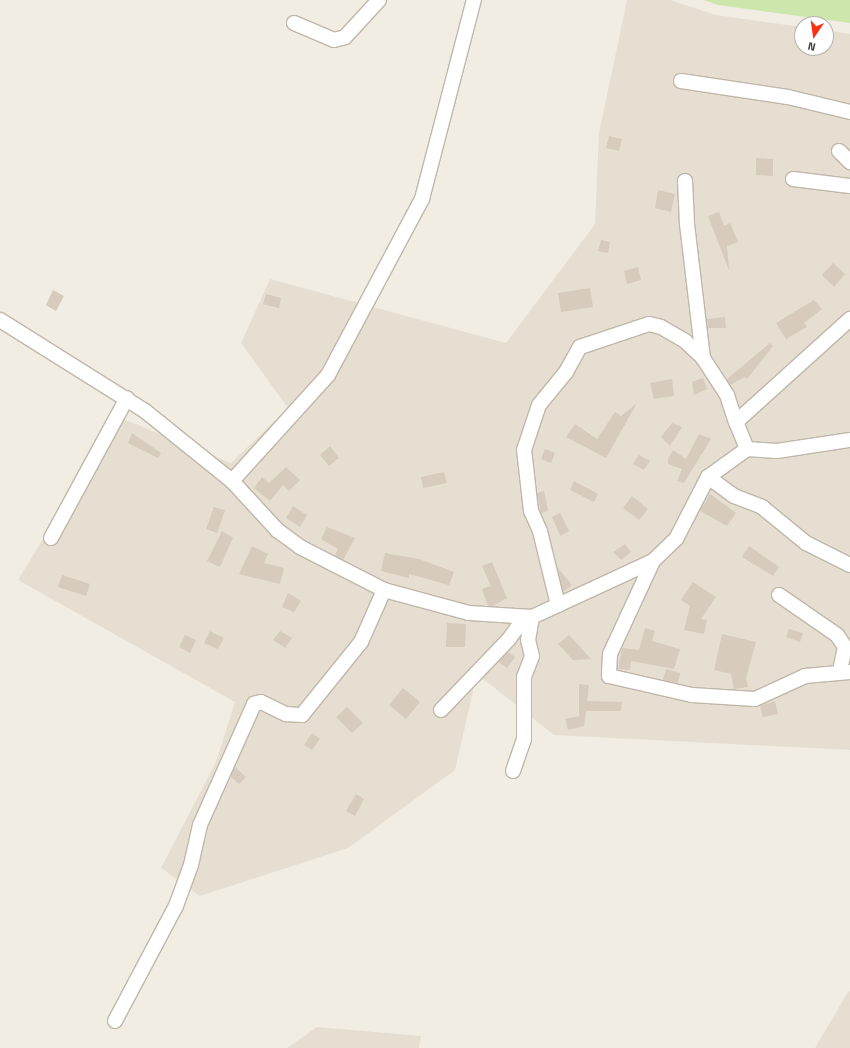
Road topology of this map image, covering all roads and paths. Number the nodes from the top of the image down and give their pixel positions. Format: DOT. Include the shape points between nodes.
graph roads {
  1 [pos="379,0"];
  2 [pos="474,0"];
  3 [pos="294,23"];
  4 [pos="681,81"];
  5 [pos="850,112"];
  6 [pos="839,151"];
  7 [pos="850,162"];
  8 [pos="793,179"];
  9 [pos="685,181"];
  10 [pos="850,186"];
  11 [pos="850,319"];
  12 [pos="0,320"];
  13 [pos="703,358"];
  14 [pos="126,398"];
  15 [pos="736,422"];
  16 [pos="850,440"];
  17 [pos="747,449"];
  18 [pos="708,477"];
  19 [pos="232,481"];
  20 [pos="51,538"];
  21 [pos="653,561"];
  22 [pos="850,566"];
  23 [pos="384,590"];
  24 [pos="779,595"];
  25 [pos="558,605"];
  26 [pos="528,618"];
  27 [pos="845,672"];
  28 [pos="440,710"];
  29 [pos="513,771"];
  30 [pos="115,1021"];
  1 -- 3 [label="street" via="345,37 334,40"];
  2 -- 19 [label="street" via="422,199 328,375"];
  4 -- 5 [label="street" via="788,97"];
  6 -- 7 [label="street"];
  8 -- 10 [label="street"];
  9 -- 13 [label="street" via="687,224"];
  11 -- 15 [label="street"];
  12 -- 14 [label="street"];
  13 -- 15 [label="street" via="728,395"];
  13 -- 25 [label="street" via="685,341 650,324 623,331 580,347 566,372 539,405 524,450 524,473 531,511 540,530"];
  14 -- 19 [label="street"];
  14 -- 20 [label="street"];
  15 -- 17 [label="street"];
  16 -- 17 [label="street" via="777,451"];
  17 -- 18 [label="street"];
  18 -- 21 [label="street" via="676,539"];
  18 -- 22 [label="street" via="734,496 762,507 806,543"];
  19 -- 23 [label="street" via="276,530 300,547"];
  21 -- 25 [label="street"];
  21 -- 27 [label="street" via="610,654 607,665 609,676 692,695 755,700 805,676"];
  23 -- 26 [label="street" via="462,611"];
  23 -- 30 [label="street" via="361,642 302,715 286,714 261,702 254,704 200,825 192,865 176,906"];
  24 -- 27 [label="street" via="838,635 845,647"];
  25 -- 26 [label="street"];
  26 -- 28 [label="street"];
  26 -- 29 [label="street" via="528,640 532,656 524,677 524,740"];
}
